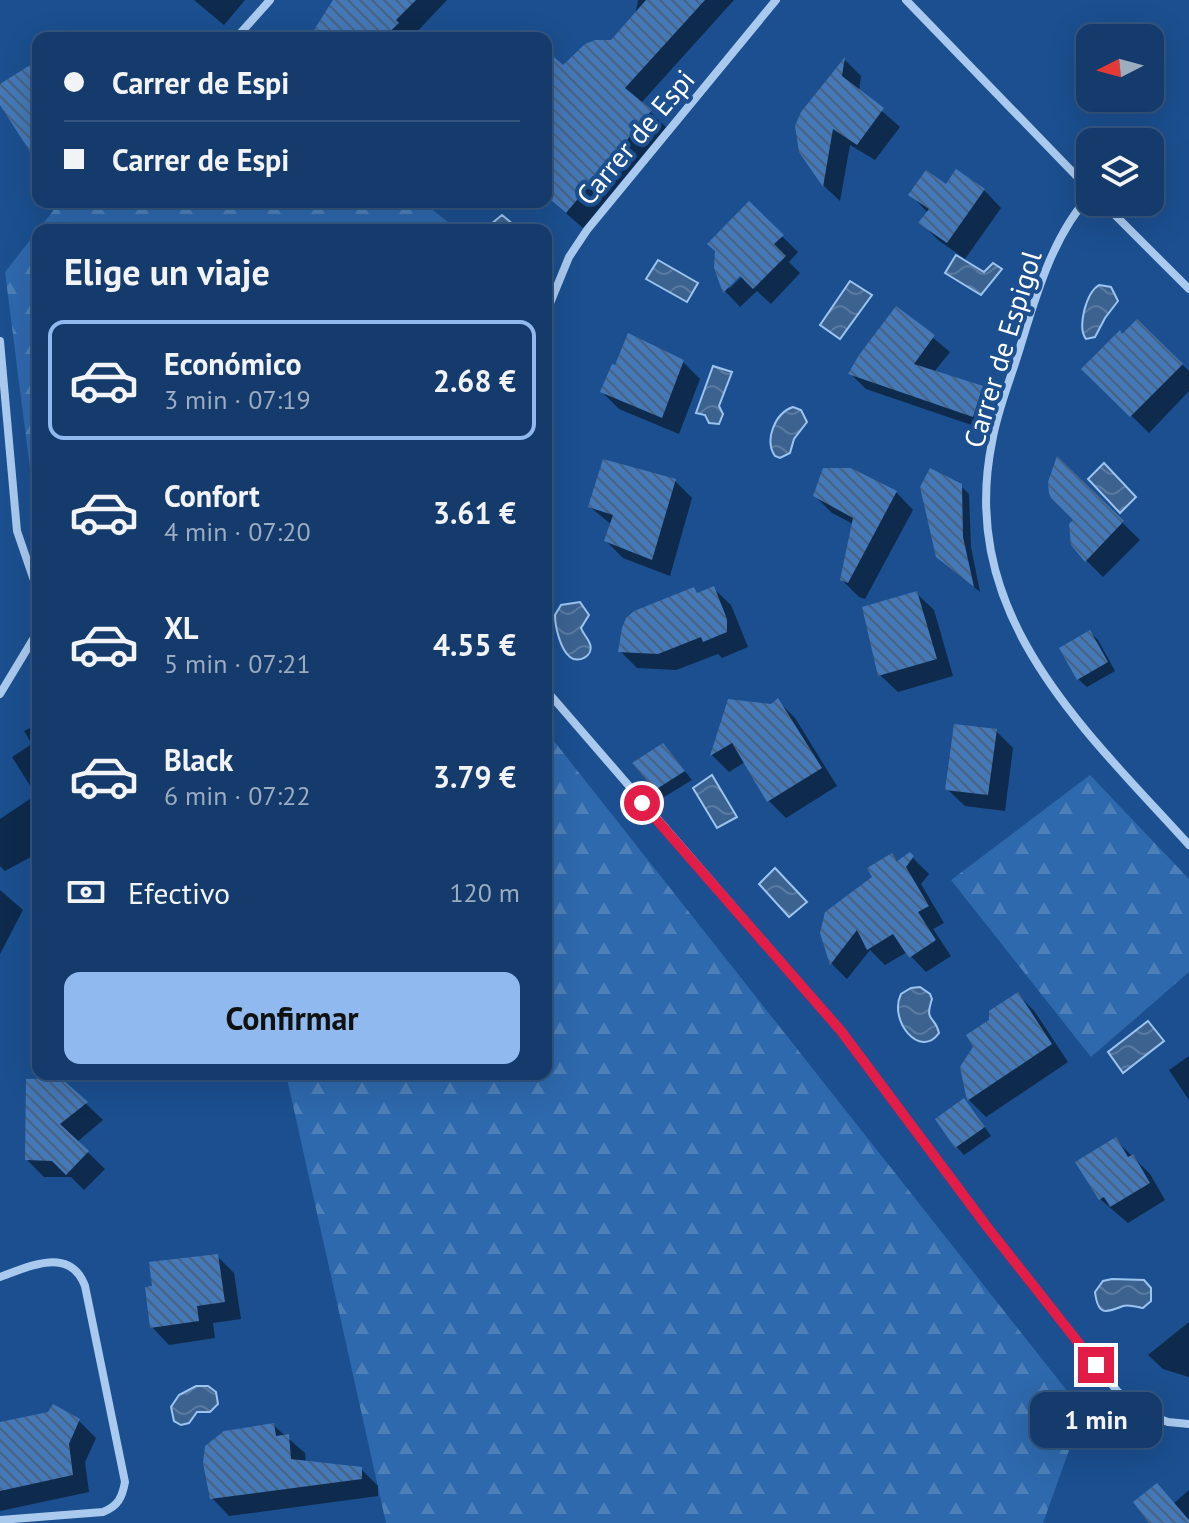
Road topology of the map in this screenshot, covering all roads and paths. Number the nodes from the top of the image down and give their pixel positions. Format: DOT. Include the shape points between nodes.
graph roads {
  1 [pos="270,0"];
  2 [pos="776,0"];
  3 [pos="906,0"];
  4 [pos="241,32"];
  5 [pos="1076,178"];
  6 [pos="1076,209"];
  7 [pos="1116,216"];
  8 [pos="1189,289"];
  9 [pos="552,298"];
  10 [pos="0,341"];
  11 [pos="32,575"];
  12 [pos="32,641"];
  13 [pos="0,694"];
  14 [pos="552,697"];
  15 [pos="1189,845"];
  16 [pos="0,1277"];
  17 [pos="1189,1424"];
  18 [pos="0,1520"];
  1 -- 4 [label="street"];
  2 -- 9 [label="street, Carrer de Espi" via="587,230"];
  3 -- 5 [label="street"];
  6 -- 15 [label="street, Carrer de Espigol" via="1058,241 992,441 987,479 991,550 1018,632 1049,684"];
  7 -- 8 [label="street"];
  10 -- 11 [label="street" via="17,531"];
  12 -- 13 [label="street"];
  14 -- 17 [label="street" via="841,1031 1118,1392 1149,1415"];
  16 -- 18 [label="street" via="45,1263 68,1263 80,1272 125,1482 118,1504 103,1512"];
}
